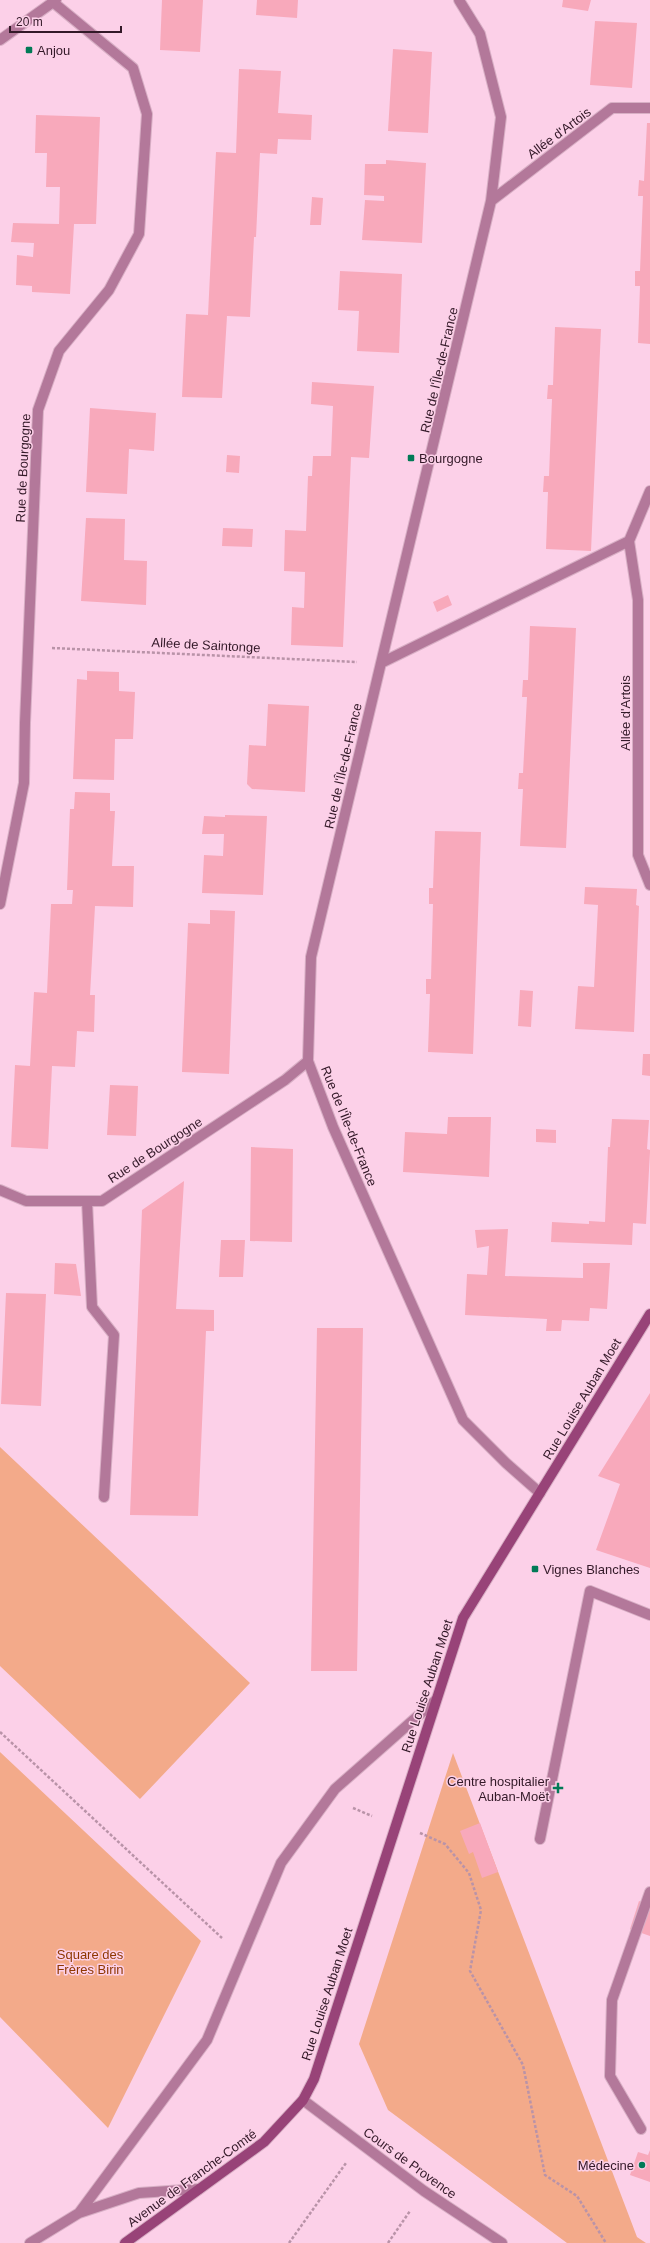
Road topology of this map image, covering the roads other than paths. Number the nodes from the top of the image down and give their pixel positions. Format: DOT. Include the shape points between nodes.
graph roads {
  1 [pos="459,0"];
  2 [pos="55,2"];
  3 [pos="0,40"];
  4 [pos="650,108"];
  5 [pos="491,201"];
  6 [pos="650,491"];
  7 [pos="629,541"];
  8 [pos="381,663"];
  9 [pos="650,884"];
  10 [pos="0,904"];
  11 [pos="308,1061"];
  12 [pos="0,1190"];
  13 [pos="87,1201"];
  14 [pos="650,1314"];
  15 [pos="540,1493"];
  16 [pos="104,1497"];
  17 [pos="650,1615"];
  18 [pos="436,1700"];
  19 [pos="540,1839"];
  20 [pos="650,1892"];
  21 [pos="304,2100"];
  22 [pos="641,2129"];
  23 [pos="199,2189"];
  24 [pos="79,2213"];
  25 [pos="126,2242"];
  26 [pos="30,2243"];
  27 [pos="502,2243"];
  1 -- 5 [label="street, Rue de l'Île-de-France" via="480,34 501,117"];
  2 -- 3 [label="street"];
  2 -- 10 [label="street, Rue de Bourgogne" via="133,68 146,114 139,234 109,290 59,351 38,410 24,723 24,784"];
  4 -- 5 [label="street, Allée d'Artois" via="612,108"];
  5 -- 8 [label="street, Rue de l'Île-de-France"];
  6 -- 7 [label="street"];
  7 -- 8 [label="street"];
  7 -- 9 [label="street, Allée d'Artois" via="638,600 638,855"];
  8 -- 11 [label="street, Rue de l'Île-de-France" via="311,957"];
  11 -- 13 [label="street, Rue de Bourgogne" via="285,1080 102,1201"];
  11 -- 15 [label="street, Rue de l'Île-de-France" via="333,1127 463,1420"];
  12 -- 13 [label="street, Rue de Bourgogne" via="26,1201"];
  13 -- 16 [label="street" via="92,1307 114,1336"];
  14 -- 15 [label="street, Rue Louise Auban Moet"];
  15 -- 18 [label="street, Rue Louise Auban Moet" via="463,1618"];
  17 -- 19 [label="street" via="590,1592"];
  18 -- 21 [label="street, Rue Louise Auban Moet" via="314,2079"];
  18 -- 24 [label="street" via="335,1789 281,1863 207,2040"];
  20 -- 22 [label="street" via="612,2000 610,2076"];
  21 -- 23 [label="street, Avenue de Franche-Comté" via="264,2142"];
  21 -- 27 [label="street, Cours de Provence" via="424,2191"];
  23 -- 24 [label="street" via="139,2193"];
  23 -- 25 [label="street, Avenue de Franche-Comté"];
  24 -- 26 [label="street"];
}
